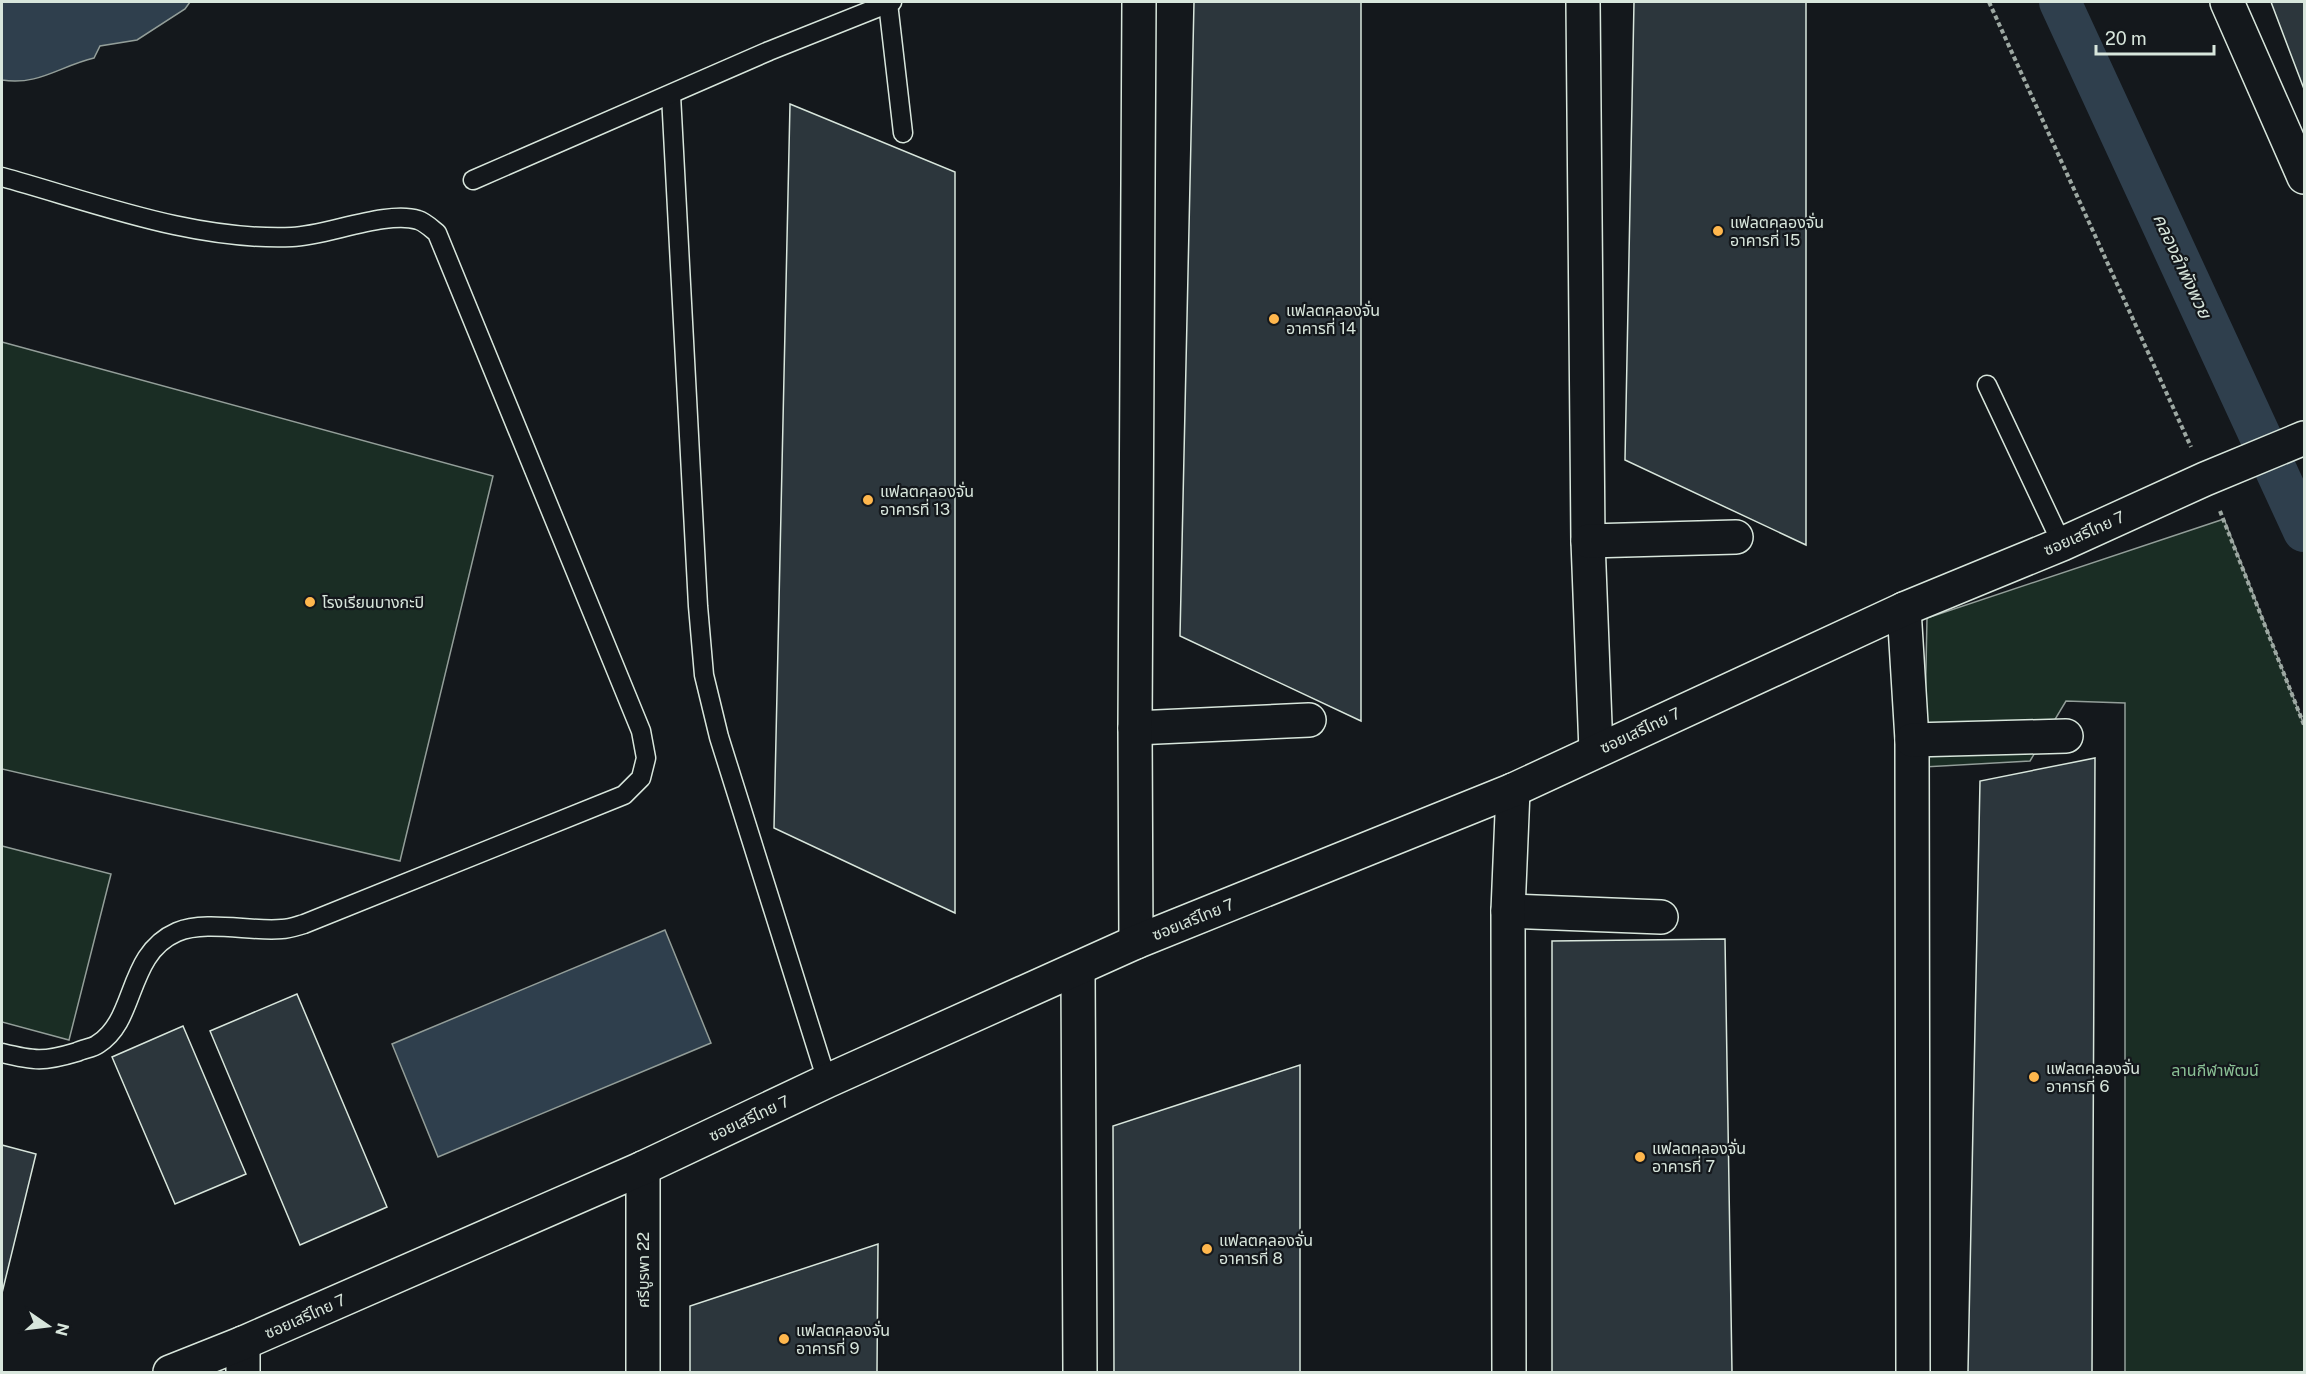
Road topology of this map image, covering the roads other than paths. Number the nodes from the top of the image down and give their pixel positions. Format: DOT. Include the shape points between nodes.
graph roads {
  1 [pos="890,2"];
  2 [pos="1138,2"];
  3 [pos="1583,2"];
  4 [pos="2227,2"];
  5 [pos="670,95"];
  6 [pos="903,133"];
  7 [pos="2,177"];
  8 [pos="2304,177"];
  9 [pos="473,180"];
  10 [pos="1987,385"];
  11 [pos="2304,438"];
  12 [pos="1736,537"];
  13 [pos="1588,541"];
  14 [pos="2062,544"];
  15 [pos="1904,609"];
  16 [pos="1309,720"];
  17 [pos="1135,728"];
  18 [pos="2066,736"];
  19 [pos="1912,740"];
  20 [pos="1596,750"];
  21 [pos="1513,790"];
  22 [pos="1508,910"];
  23 [pos="1661,917"];
  24 [pos="1136,942"];
  25 [pos="1078,969"];
  26 [pos="2,1053"];
  27 [pos="827,1081"];
  28 [pos="643,1168"];
  29 [pos="243,1358"];
  30 [pos="170,1372"];
  31 [pos="644,1372"];
  32 [pos="1080,1372"];
  33 [pos="1509,1372"];
  34 [pos="1913,1372"];
  1 -- 5 [label="lane"];
  1 -- 6 [label="lane"];
  2 -- 17 [label="street"];
  3 -- 13 [label="street"];
  4 -- 8 [label="street"];
  5 -- 9 [label="lane"];
  5 -- 27 [label="lane" via="704,675 719,737"];
  7 -- 26 [label="lane" via="189,230 242,237 294,237 397,218 420,220 437,233 641,730 646,758 641,778 624,795 304,924 283,929 204,927 178,932 152,949 117,1025 99,1044 34,1061"];
  10 -- 14 [label="lane"];
  11 -- 14 [label="street, ซอยเสรีไทย 7"];
  12 -- 13 [label="street"];
  13 -- 20 [label="street"];
  14 -- 15 [label="street, ซอยเสรีไทย 7"];
  15 -- 19 [label="street"];
  15 -- 20 [label="street, ซอยเสรีไทย 7"];
  16 -- 17 [label="street"];
  17 -- 24 [label="street"];
  18 -- 19 [label="street"];
  19 -- 34 [label="street"];
  20 -- 21 [label="street, ซอยเสรีไทย 7"];
  21 -- 22 [label="street"];
  21 -- 24 [label="street, ซอยเสรีไทย 7"];
  22 -- 23 [label="street"];
  22 -- 33 [label="street"];
  24 -- 25 [label="street, ซอยเสรีไทย 7"];
  25 -- 27 [label="street, ซอยเสรีไทย 7"];
  25 -- 32 [label="street"];
  27 -- 28 [label="street, ซอยเสรีไทย 7"];
  28 -- 29 [label="street, ซอยเสรีไทย 7"];
  28 -- 31 [label="street, ศรีบูรพา 22"];
  29 -- 30 [label="street, ซอยเสรีไทย 7"];
}
